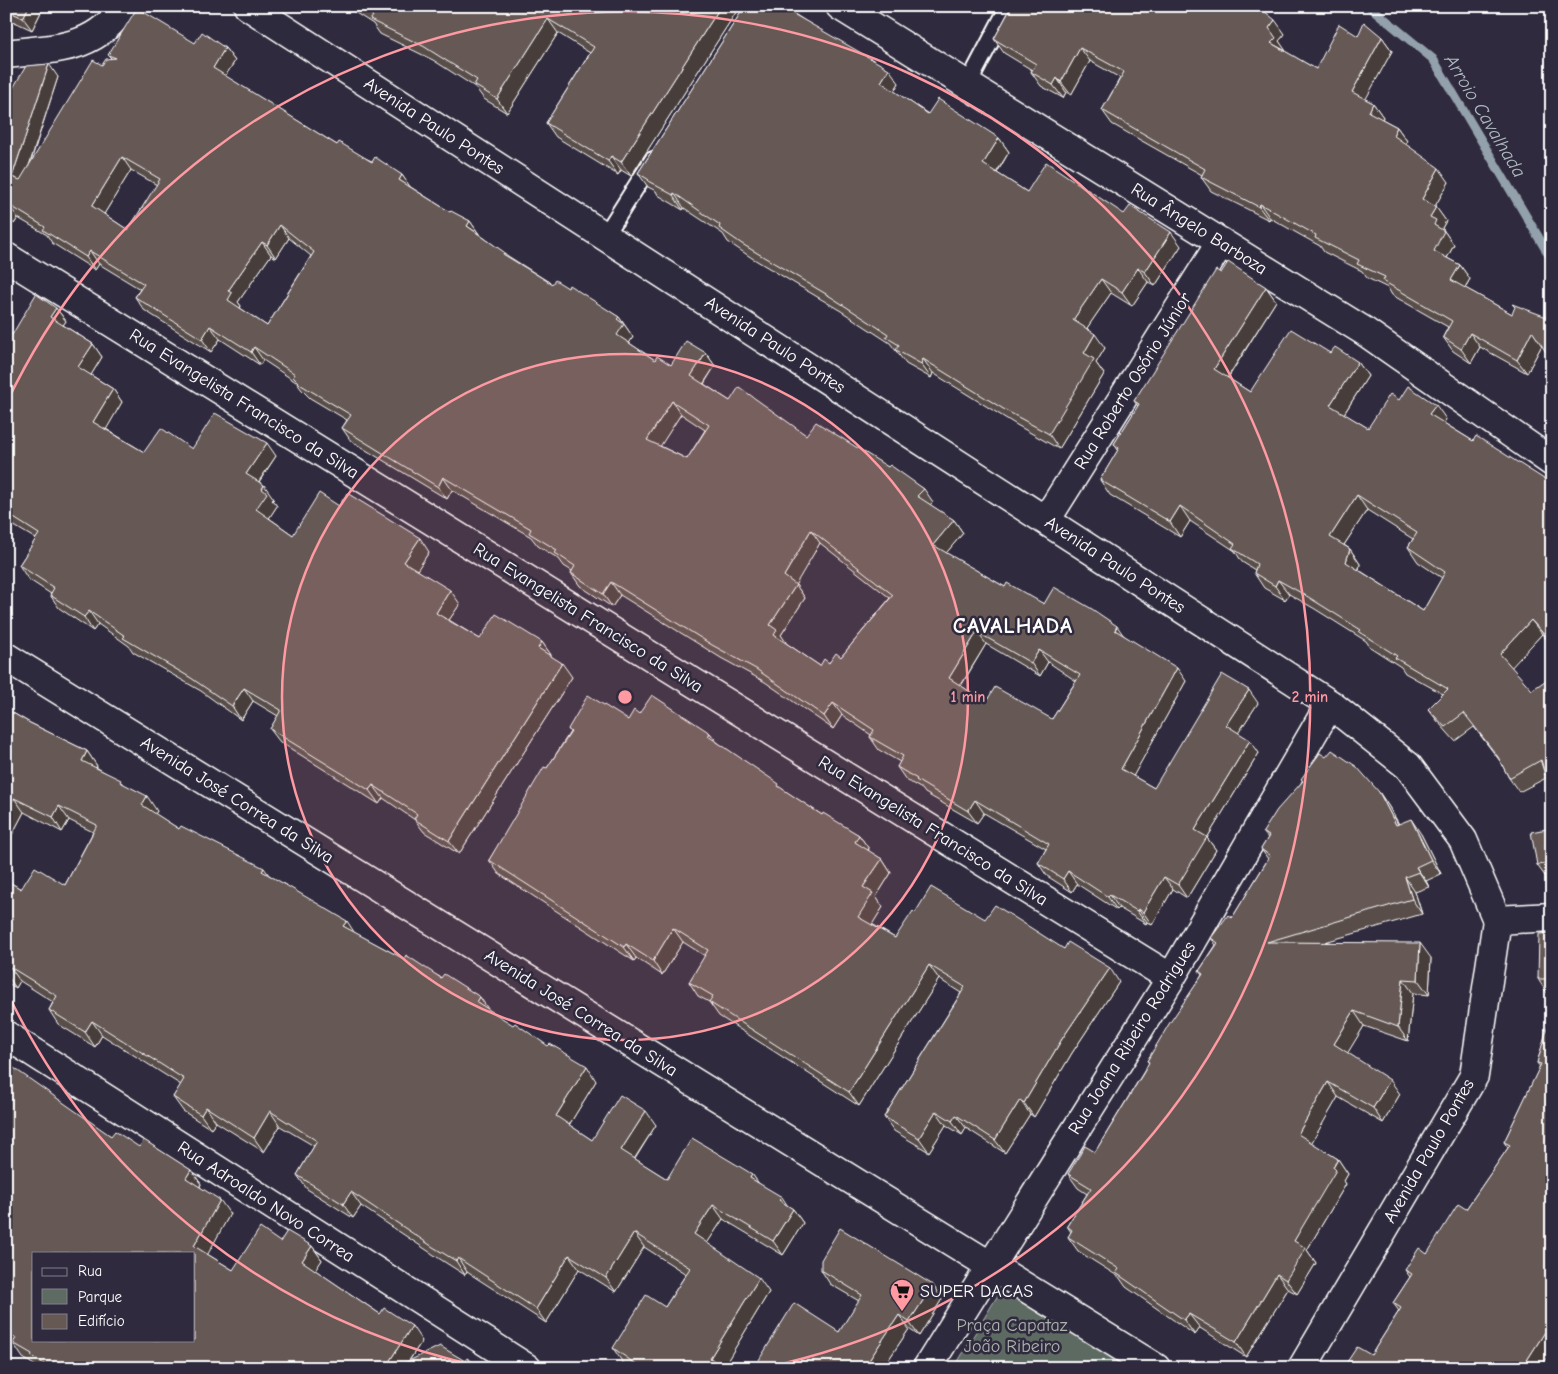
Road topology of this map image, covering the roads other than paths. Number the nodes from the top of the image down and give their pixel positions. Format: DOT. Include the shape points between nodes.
graph roads {
  1 [pos="124,6"];
  2 [pos="248,6"];
  3 [pos="840,6"];
  4 [pos="1009,6"];
  5 [pos="6,54"];
  6 [pos="967,86"];
  7 [pos="662,146"];
  8 [pos="605,236"];
  9 [pos="1221,242"];
  10 [pos="6,257"];
  11 [pos="1548,454"];
  12 [pos="1046,520"];
  13 [pos="6,657"];
  14 [pos="1330,704"];
  15 [pos="1552,916"];
  16 [pos="1497,920"];
  17 [pos="1171,978"];
  18 [pos="6,1036"];
  19 [pos="990,1266"];
  20 [pos="527,1368"];
  21 [pos="927,1368"];
  22 [pos="1156,1368"];
  23 [pos="1302,1368"];
  1 -- 5 [label="street" via="102,32 84,42 68,47"];
  2 -- 8 [label="street, Avenida Paulo Pontes"];
  3 -- 6 [label="street, Rua Ângelo Barboza"];
  4 -- 6 [label="lane"];
  6 -- 9 [label="street, Rua Ângelo Barboza"];
  7 -- 8 [label="lane"];
  8 -- 12 [label="street, Avenida Paulo Pontes"];
  9 -- 11 [label="street, Rua Ângelo Barboza" via="1364,331"];
  9 -- 12 [label="street, Rua Roberto Osório Júnior"];
  10 -- 17 [label="street, Rua Evangelista Francisco da Silva"];
  12 -- 14 [label="street, Avenida Paulo Pontes"];
  13 -- 19 [label="street, Avenida José Correa da Silva"];
  14 -- 16 [label="street, Avenida Paulo Pontes" via="1408,766 1463,840"];
  14 -- 17 [label="street, Rua Joana Ribeiro Rodrigues"];
  15 -- 16 [label="street"];
  16 -- 23 [label="street, Avenida Paulo Pontes" via="1474,1076"];
  17 -- 19 [label="street, Rua Joana Ribeiro Rodrigues"];
  18 -- 20 [label="street, Rua Adroaldo Novo Correa"];
  19 -- 21 [label="street, Rua Joana Ribeiro Rodrigues"];
  19 -- 22 [label="street, Avenida José Correa da Silva"];
}
